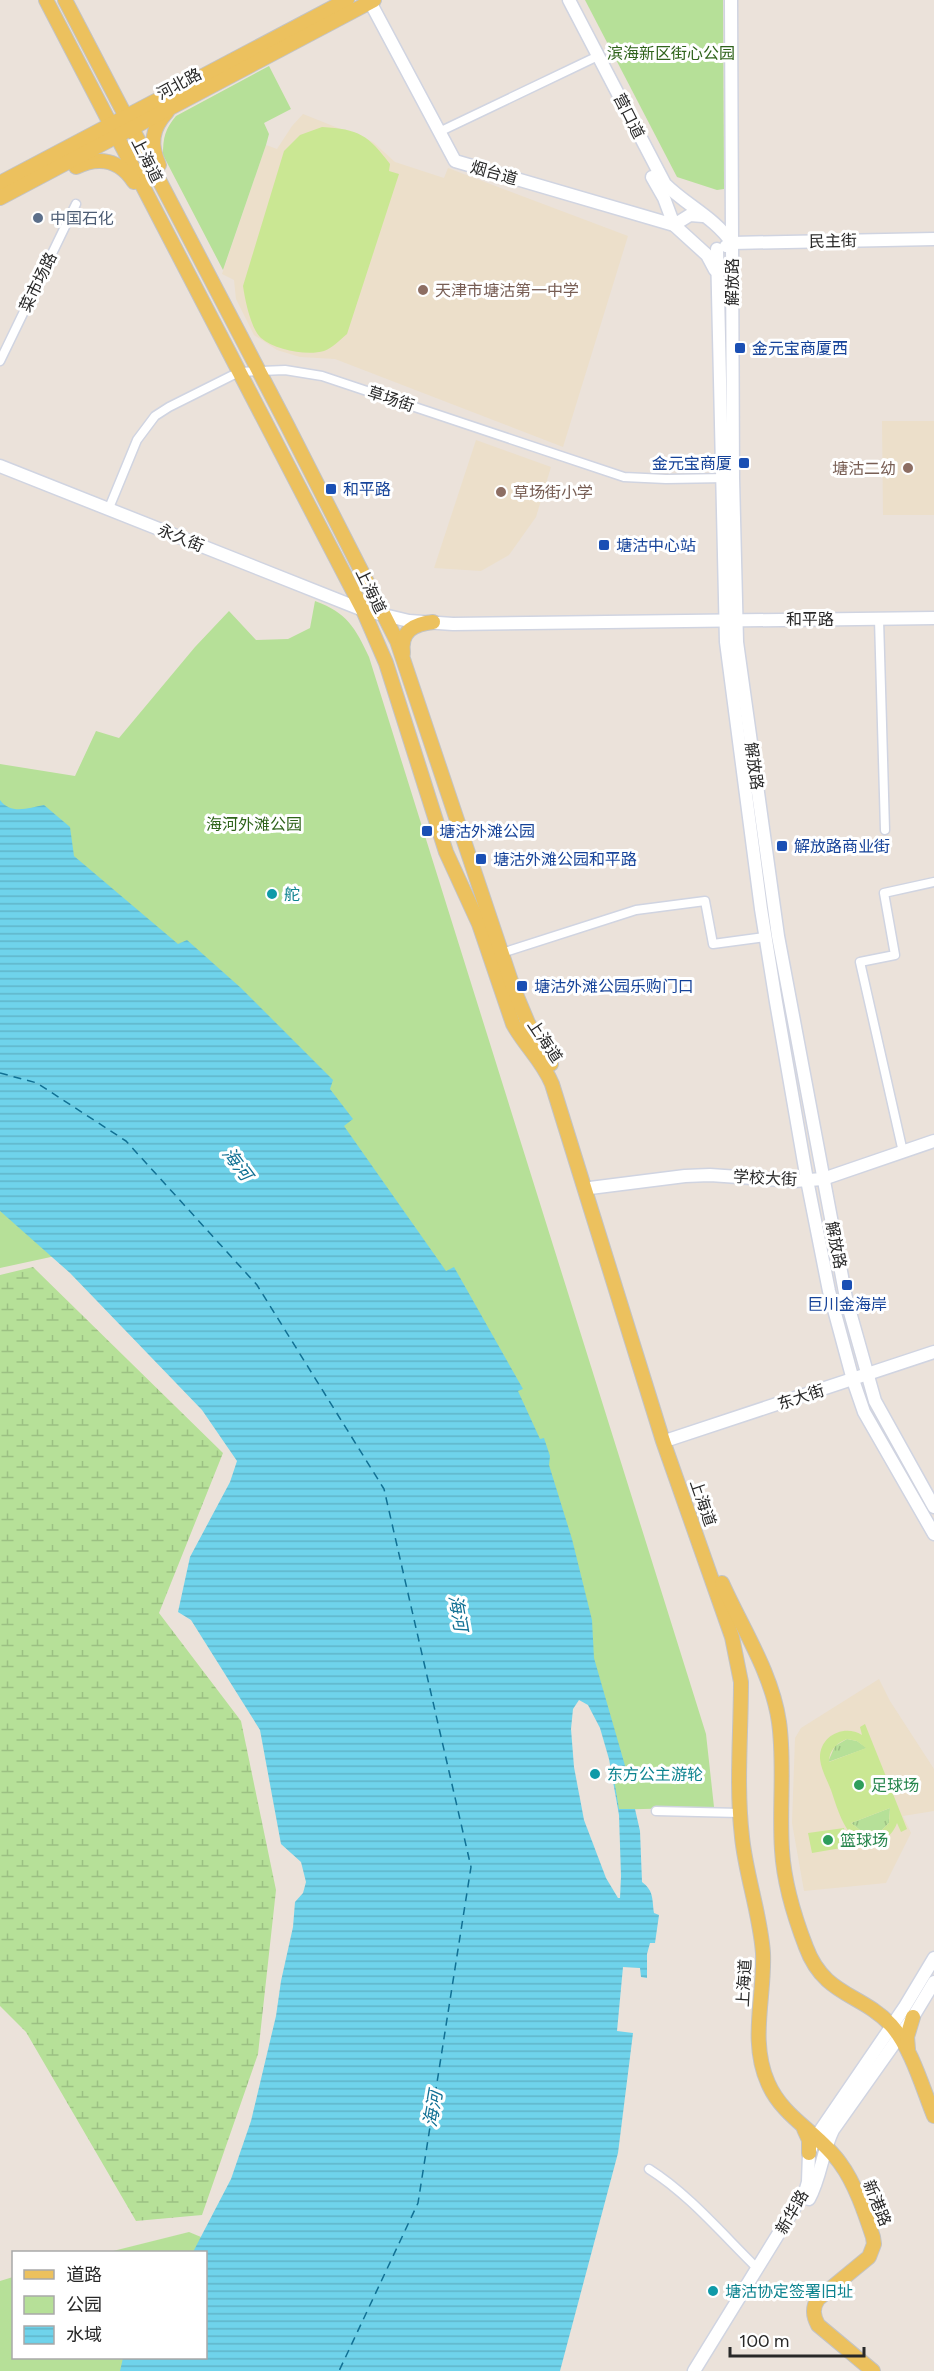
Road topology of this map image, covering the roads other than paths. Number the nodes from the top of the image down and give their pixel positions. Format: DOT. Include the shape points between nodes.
graph roads {
  1 [pos="46,0"];
  2 [pos="65,0"];
  3 [pos="347,0"];
  4 [pos="561,0"];
  5 [pos="569,0"];
  6 [pos="731,0"];
  7 [pos="371,1"];
  8 [pos="595,58"];
  9 [pos="111,87"];
  10 [pos="182,100"];
  11 [pos="153,102"];
  12 [pos="124,126"];
  13 [pos="439,132"];
  14 [pos="42,176"];
  15 [pos="0,183"];
  16 [pos="0,198"];
  17 [pos="76,204"];
  18 [pos="706,217"];
  19 [pos="674,225"];
  20 [pos="185,232"];
  21 [pos="689,238"];
  22 [pos="169,239"];
  23 [pos="934,239"];
  24 [pos="732,243"];
  25 [pos="717,249"];
  26 [pos="717,277"];
  27 [pos="0,361"];
  28 [pos="257,370"];
  29 [pos="239,372"];
  30 [pos="0,466"];
  31 [pos="728,478"];
  32 [pos="109,508"];
  33 [pos="363,610"];
  34 [pos="385,615"];
  35 [pos="728,616"];
  36 [pos="934,618"];
  37 [pos="879,619"];
  38 [pos="433,622"];
  39 [pos="405,660"];
  40 [pos="885,831"];
  41 [pos="934,882"];
  42 [pos="765,937"];
  43 [pos="502,953"];
  44 [pos="934,1141"];
  45 [pos="903,1152"];
  46 [pos="823,1179"];
  47 [pos="807,1180"];
  48 [pos="590,1188"];
  49 [pos="934,1353"];
  50 [pos="867,1376"];
  51 [pos="853,1380"];
  52 [pos="668,1440"];
  53 [pos="934,1507"];
  54 [pos="934,1534"];
  55 [pos="656,1811"];
  56 [pos="740,1813"];
  57 [pos="934,1958"];
  58 [pos="934,1982"];
  59 [pos="874,2012"];
  60 [pos="908,2012"];
  61 [pos="895,2031"];
  62 [pos="912,2062"];
  63 [pos="934,2116"];
  64 [pos="800,2125"];
  65 [pos="823,2142"];
  66 [pos="809,2153"];
  67 [pos="649,2169"];
  68 [pos="758,2269"];
  69 [pos="694,2371"];
  70 [pos="703,2371"];
  71 [pos="873,2371"];
  1 -- 12 [label="main road, 上海道" via="94,91"];
  2 -- 9 [label="main road, 上海道"];
  3 -- 11 [label="main road, 河北路"];
  4 -- 8 [label="street, 营口道"];
  5 -- 8 [label="street, 营口道"];
  6 -- 24 [label="street, 解放路"];
  7 -- 10 [label="main road, 河北路"];
  7 -- 13 [label="street, 烟台道"];
  8 -- 13 [label="street"];
  8 -- 18 [label="street, 营口道" via="665,184"];
  8 -- 19 [label="street, 营口道"];
  9 -- 11 [label="main road" via="133,104"];
  9 -- 12 [label="main road, 上海道"];
  10 -- 12 [label="main road, 河北路"];
  10 -- 20 [label="main road" via="159,120 152,141"];
  11 -- 12 [label="main road, 河北路"];
  12 -- 14 [label="main road, 河北路"];
  12 -- 15 [label="main road, 河北路" via="85,138"];
  12 -- 20 [label="main road, 上海道" via="148,159"];
  12 -- 22 [label="main road, 上海道" via="131,165"];
  13 -- 19 [label="street, 烟台道" via="454,161"];
  14 -- 16 [label="main road, 河北路"];
  14 -- 22 [label="main road" via="98,160 118,165 131,178"];
  17 -- 27 [label="street, 菜市场路"];
  18 -- 19 [label="street" via="690,215"];
  18 -- 24 [label="street, 营口道"];
  19 -- 21 [label="street"];
  20 -- 28 [label="main road, 上海道"];
  21 -- 25 [label="street"];
  21 -- 26 [label="street" via="707,255"];
  22 -- 29 [label="main road, 上海道"];
  23 -- 24 [label="street, 民主街"];
  24 -- 25 [label="street"];
  24 -- 31 [label="street, 解放路"];
  25 -- 26 [label="street, 解放路"];
  26 -- 31 [label="street, 解放路"];
  28 -- 29 [label="street, 草场街"];
  28 -- 31 [label="street, 草场街" via="322,376 624,477"];
  28 -- 34 [label="main road, 上海道"];
  29 -- 32 [label="street, 草场街" via="155,416 137,440"];
  29 -- 33 [label="main road, 上海道"];
  30 -- 32 [label="street, 永久街"];
  31 -- 35 [label="street, 解放路"];
  31 -- 35 [label="street, 解放路" via="735,585"];
  32 -- 33 [label="street, 永久街"];
  33 -- 34 [label="street"];
  33 -- 56 [label="main road, 上海道" via="386,663 446,852 479,924 513,1024 542,1062 552,1084 663,1441 732,1637 741,1682"];
  34 -- 38 [label="street"];
  34 -- 39 [label="main road, 上海道"];
  35 -- 37 [label="street, 和平路"];
  35 -- 38 [label="street" via="704,620 528,624"];
  35 -- 42 [label="street, 解放路"];
  35 -- 46 [label="street, 解放路" via="778,936"];
  36 -- 37 [label="street, 和平路"];
  37 -- 40 [label="street"];
  38 -- 39 [label="main road" via="406,632 402,644"];
  39 -- 43 [label="main road, 上海道"];
  41 -- 45 [label="street" via="884,893 895,955 860,962"];
  42 -- 43 [label="street" via="713,944 705,901 636,910"];
  42 -- 47 [label="street, 解放路"];
  43 -- 48 [label="main road, 上海道" via="522,1010 554,1071"];
  44 -- 45 [label="street, 学校大街"];
  45 -- 46 [label="street, 学校大街"];
  46 -- 47 [label="street, 学校大街"];
  46 -- 50 [label="street, 解放路" via="846,1298"];
  47 -- 48 [label="street, 学校大街" via="685,1176"];
  47 -- 51 [label="street, 解放路" via="829,1291"];
  48 -- 52 [label="main road, 上海道"];
  49 -- 50 [label="street, 东大街"];
  50 -- 51 [label="street, 东大街"];
  50 -- 53 [label="street, 解放路" via="875,1401"];
  51 -- 52 [label="street, 东大街"];
  51 -- 54 [label="street, 解放路" via="864,1412"];
  52 -- 59 [label="main road, 上海道" via="776,1709 781,1746 783,1859 787,1887 806,1949 827,1981"];
  55 -- 56 [label="street"];
  56 -- 64 [label="main road, 上海道" via="762,1946 762,2064 778,2101"];
  57 -- 60 [label="street, 新华路"];
  58 -- 60 [label="street, 新华路"];
  59 -- 60 [label="street"];
  59 -- 61 [label="main road, 上海道"];
  60 -- 61 [label="street, 新华路"];
  60 -- 62 [label="main road"];
  61 -- 62 [label="main road"];
  61 -- 65 [label="street, 新华路"];
  61 -- 65 [label="street, 新华路" via="827,2118"];
  62 -- 63 [label="main road"];
  64 -- 65 [label="main road, 上海道"];
  64 -- 66 [label="main road" via="808,2137"];
  65 -- 66 [label="street, 新华路"];
  65 -- 70 [label="street, 新华路" via="811,2195"];
  65 -- 71 [label="main road, 新港路" via="840,2162 874,2244 869,2257 818,2300 814,2316 818,2325"];
  66 -- 68 [label="street, 新华路" via="806,2189"];
  67 -- 68 [label="street" via="682,2193"];
  68 -- 69 [label="street, 新华路"];
}
